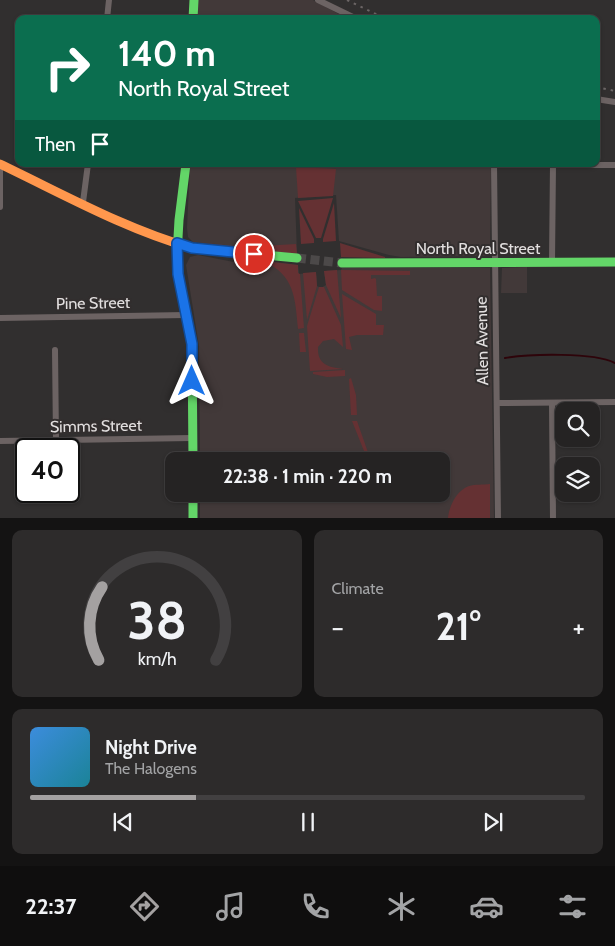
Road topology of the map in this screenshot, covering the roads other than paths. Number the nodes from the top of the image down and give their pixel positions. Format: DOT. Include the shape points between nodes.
graph roads {
  1 [pos="109,0"];
  2 [pos="194,0"];
  3 [pos="318,0"];
  4 [pos="107,15"];
  5 [pos="193,15"];
  6 [pos="348,15"];
  7 [pos="600,99"];
  8 [pos="615,102"];
  9 [pos="0,164"];
  10 [pos="600,165"];
  11 [pos="615,165"];
  12 [pos="88,167"];
  13 [pos="186,167"];
  14 [pos="494,167"];
  15 [pos="553,167"];
  16 [pos="83,202"];
  17 [pos="0,207"];
  18 [pos="177,243"];
  19 [pos="297,258"];
  20 [pos="552,262"];
  21 [pos="615,262"];
  22 [pos="342,263"];
  23 [pos="495,263"];
  24 [pos="186,315"];
  25 [pos="0,318"];
  26 [pos="55,350"];
  27 [pos="615,402"];
  28 [pos="497,403"];
  29 [pos="552,403"];
  30 [pos="56,438"];
  31 [pos="192,438"];
  32 [pos="80,440"];
  33 [pos="15,441"];
  34 [pos="0,442"];
  35 [pos="193,452"];
  36 [pos="193,502"];
  37 [pos="193,518"];
  38 [pos="498,518"];
  39 [pos="553,518"];
  1 -- 4 [label="street"];
  2 -- 5 [label="main road"];
  3 -- 6 [label="street"];
  7 -- 8 [label="street"];
  9 -- 16 [label="main road"];
  9 -- 17 [label="street"];
  10 -- 11 [label="street"];
  12 -- 16 [label="street"];
  13 -- 18 [label="main road"];
  14 -- 23 [label="street, Allen Avenue"];
  15 -- 20 [label="street"];
  16 -- 18 [label="main road" via="145,233"];
  18 -- 19 [label="main road" via="192,248"];
  18 -- 24 [label="main road" via="178,274"];
  20 -- 21 [label="main road, North Royal Street"];
  20 -- 23 [label="main road, North Royal Street"];
  22 -- 23 [label="main road, North Royal Street"];
  23 -- 28 [label="street, Allen Avenue"];
  24 -- 25 [label="street, Pine Street"];
  24 -- 31 [label="main road" via="192,349"];
  26 -- 30 [label="street"];
  27 -- 29 [label="street"];
  28 -- 29 [label="street"];
  28 -- 38 [label="street, Allen Avenue"];
  29 -- 39 [label="street"];
  31 -- 32 [label="street, Simms Street"];
  31 -- 35 [label="main road"];
  33 -- 34 [label="street, Simms Street"];
  36 -- 37 [label="main road"];
}
